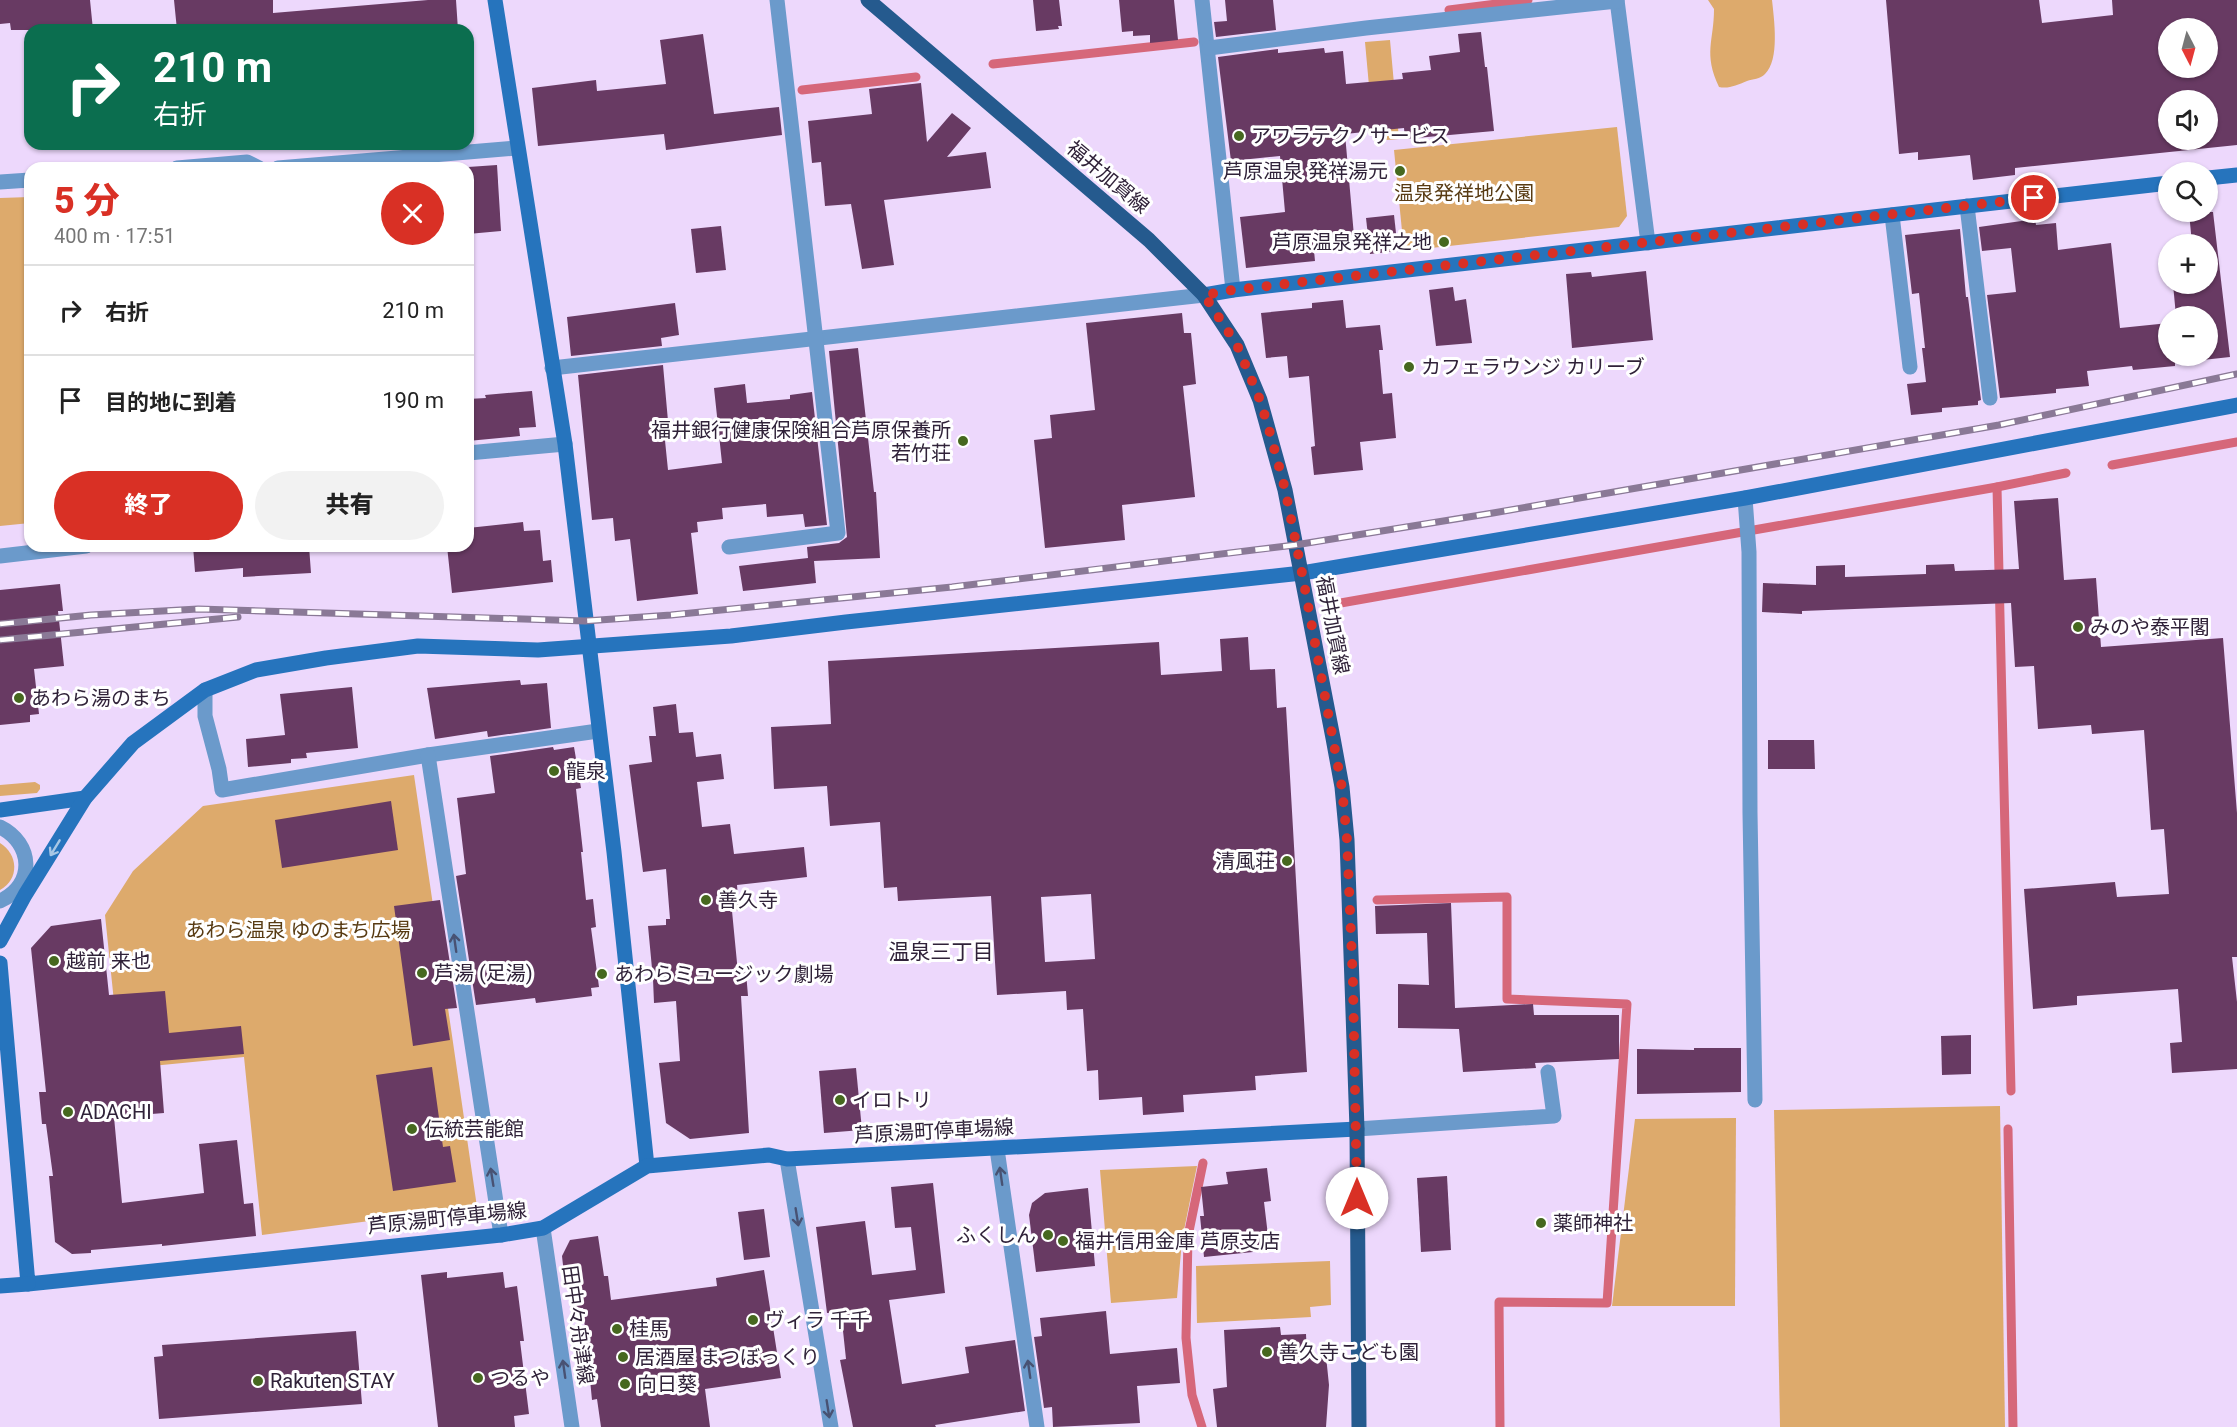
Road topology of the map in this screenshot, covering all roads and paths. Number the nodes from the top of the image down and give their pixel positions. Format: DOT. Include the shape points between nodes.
graph roads {
  1 [pos="495,0"];
  2 [pos="777,0"];
  3 [pos="868,0"];
  4 [pos="1202,0"];
  5 [pos="1617,1"];
  6 [pos="1209,48"];
  7 [pos="517,148"];
  8 [pos="350,162"];
  9 [pos="2237,175"];
  10 [pos="2218,177"];
  11 [pos="24,180"];
  12 [pos="0,182"];
  13 [pos="2158,184"];
  14 [pos="1967,206"];
  15 [pos="1892,215"];
  16 [pos="1648,243"];
  17 [pos="1233,290"];
  18 [pos="1204,295"];
  19 [pos="817,338"];
  20 [pos="1910,367"];
  21 [pos="552,368"];
  22 [pos="1990,398"];
  23 [pos="2237,405"];
  24 [pos="565,444"];
  25 [pos="474,452"];
  26 [pos="1745,498"];
  27 [pos="729,547"];
  28 [pos="34,552"];
  29 [pos="0,556"];
  30 [pos="1302,573"];
  31 [pos="588,648"];
  32 [pos="205,690"];
  33 [pos="598,731"];
  34 [pos="428,755"];
  35 [pos="85,798"];
  36 [pos="0,810"];
  37 [pos="0,827"];
  38 [pos="23,885"];
  39 [pos="0,901"];
  40 [pos="0,941"];
  41 [pos="0,963"];
  42 [pos="1548,1072"];
  43 [pos="1755,1101"];
  44 [pos="1357,1129"];
  45 [pos="997,1149"];
  46 [pos="787,1159"];
  47 [pos="647,1166"];
  48 [pos="543,1228"];
  49 [pos="501,1235"];
  50 [pos="28,1284"];
  51 [pos="0,1286"];
  52 [pos="572,1427"];
  53 [pos="831,1427"];
  54 [pos="1037,1427"];
  55 [pos="1359,1427"];
  1 -- 7 [label="street"];
  2 -- 19 [label="street"];
  3 -- 18 [label="main road, 福井加賀線" via="1149,240"];
  4 -- 6 [label="street"];
  5 -- 6 [label="street"];
  5 -- 16 [label="street"];
  6 -- 17 [label="street"];
  7 -- 8 [label="street"];
  7 -- 21 [label="street"];
  9 -- 10 [label="street"];
  11 -- 12 [label="street"];
  13 -- 14 [label="street"];
  14 -- 15 [label="street"];
  14 -- 22 [label="street"];
  15 -- 16 [label="street"];
  15 -- 20 [label="street"];
  16 -- 17 [label="street"];
  17 -- 18 [label="street"];
  18 -- 19 [label="street"];
  18 -- 30 [label="main road, 福井加賀線" via="1237,345 1260,400 1285,489"];
  19 -- 21 [label="street"];
  19 -- 27 [label="street" via="838,533"];
  21 -- 24 [label="street"];
  23 -- 26 [label="street"];
  24 -- 25 [label="street"];
  24 -- 31 [label="street"];
  26 -- 30 [label="street"];
  26 -- 43 [label="street" via="1749,552"];
  28 -- 29 [label="street"];
  30 -- 31 [label="street" via="731,636"];
  30 -- 44 [label="main road, 福井加賀線" via="1343,798"];
  31 -- 32 [label="street" via="418,646 256,670"];
  31 -- 33 [label="street"];
  32 -- 34 [label="street" via="205,716 222,790"];
  32 -- 35 [label="street" via="133,743"];
  33 -- 34 [label="street"];
  33 -- 47 [label="street"];
  49 -- 34 [label="street, one-way"];
  35 -- 36 [label="street"];
  35 -- 38 [label="street, one-way" via="41,871"];
  37 -- 38 [label="street" via="11,833 26,855"];
  38 -- 39 [label="street"];
  38 -- 40 [label="street"];
  41 -- 50 [label="street"];
  42 -- 44 [label="street" via="1554,1116"];
  44 -- 45 [label="street, 芦原湯町停車場線"];
  44 -- 55 [label="main road, 福井加賀線"];
  45 -- 46 [label="street, 芦原湯町停車場線"];
  54 -- 45 [label="street, one-way"];
  46 -- 47 [label="street, 芦原湯町停車場線" via="770,1155"];
  46 -- 53 [label="street, one-way"];
  47 -- 48 [label="street, 芦原湯町停車場線"];
  48 -- 49 [label="street, 芦原湯町停車場線"];
  52 -- 48 [label="street, 田中々舟津線, one-way"];
  49 -- 50 [label="street, 芦原湯町停車場線"];
  50 -- 51 [label="street, 芦原湯町停車場線"];
}
